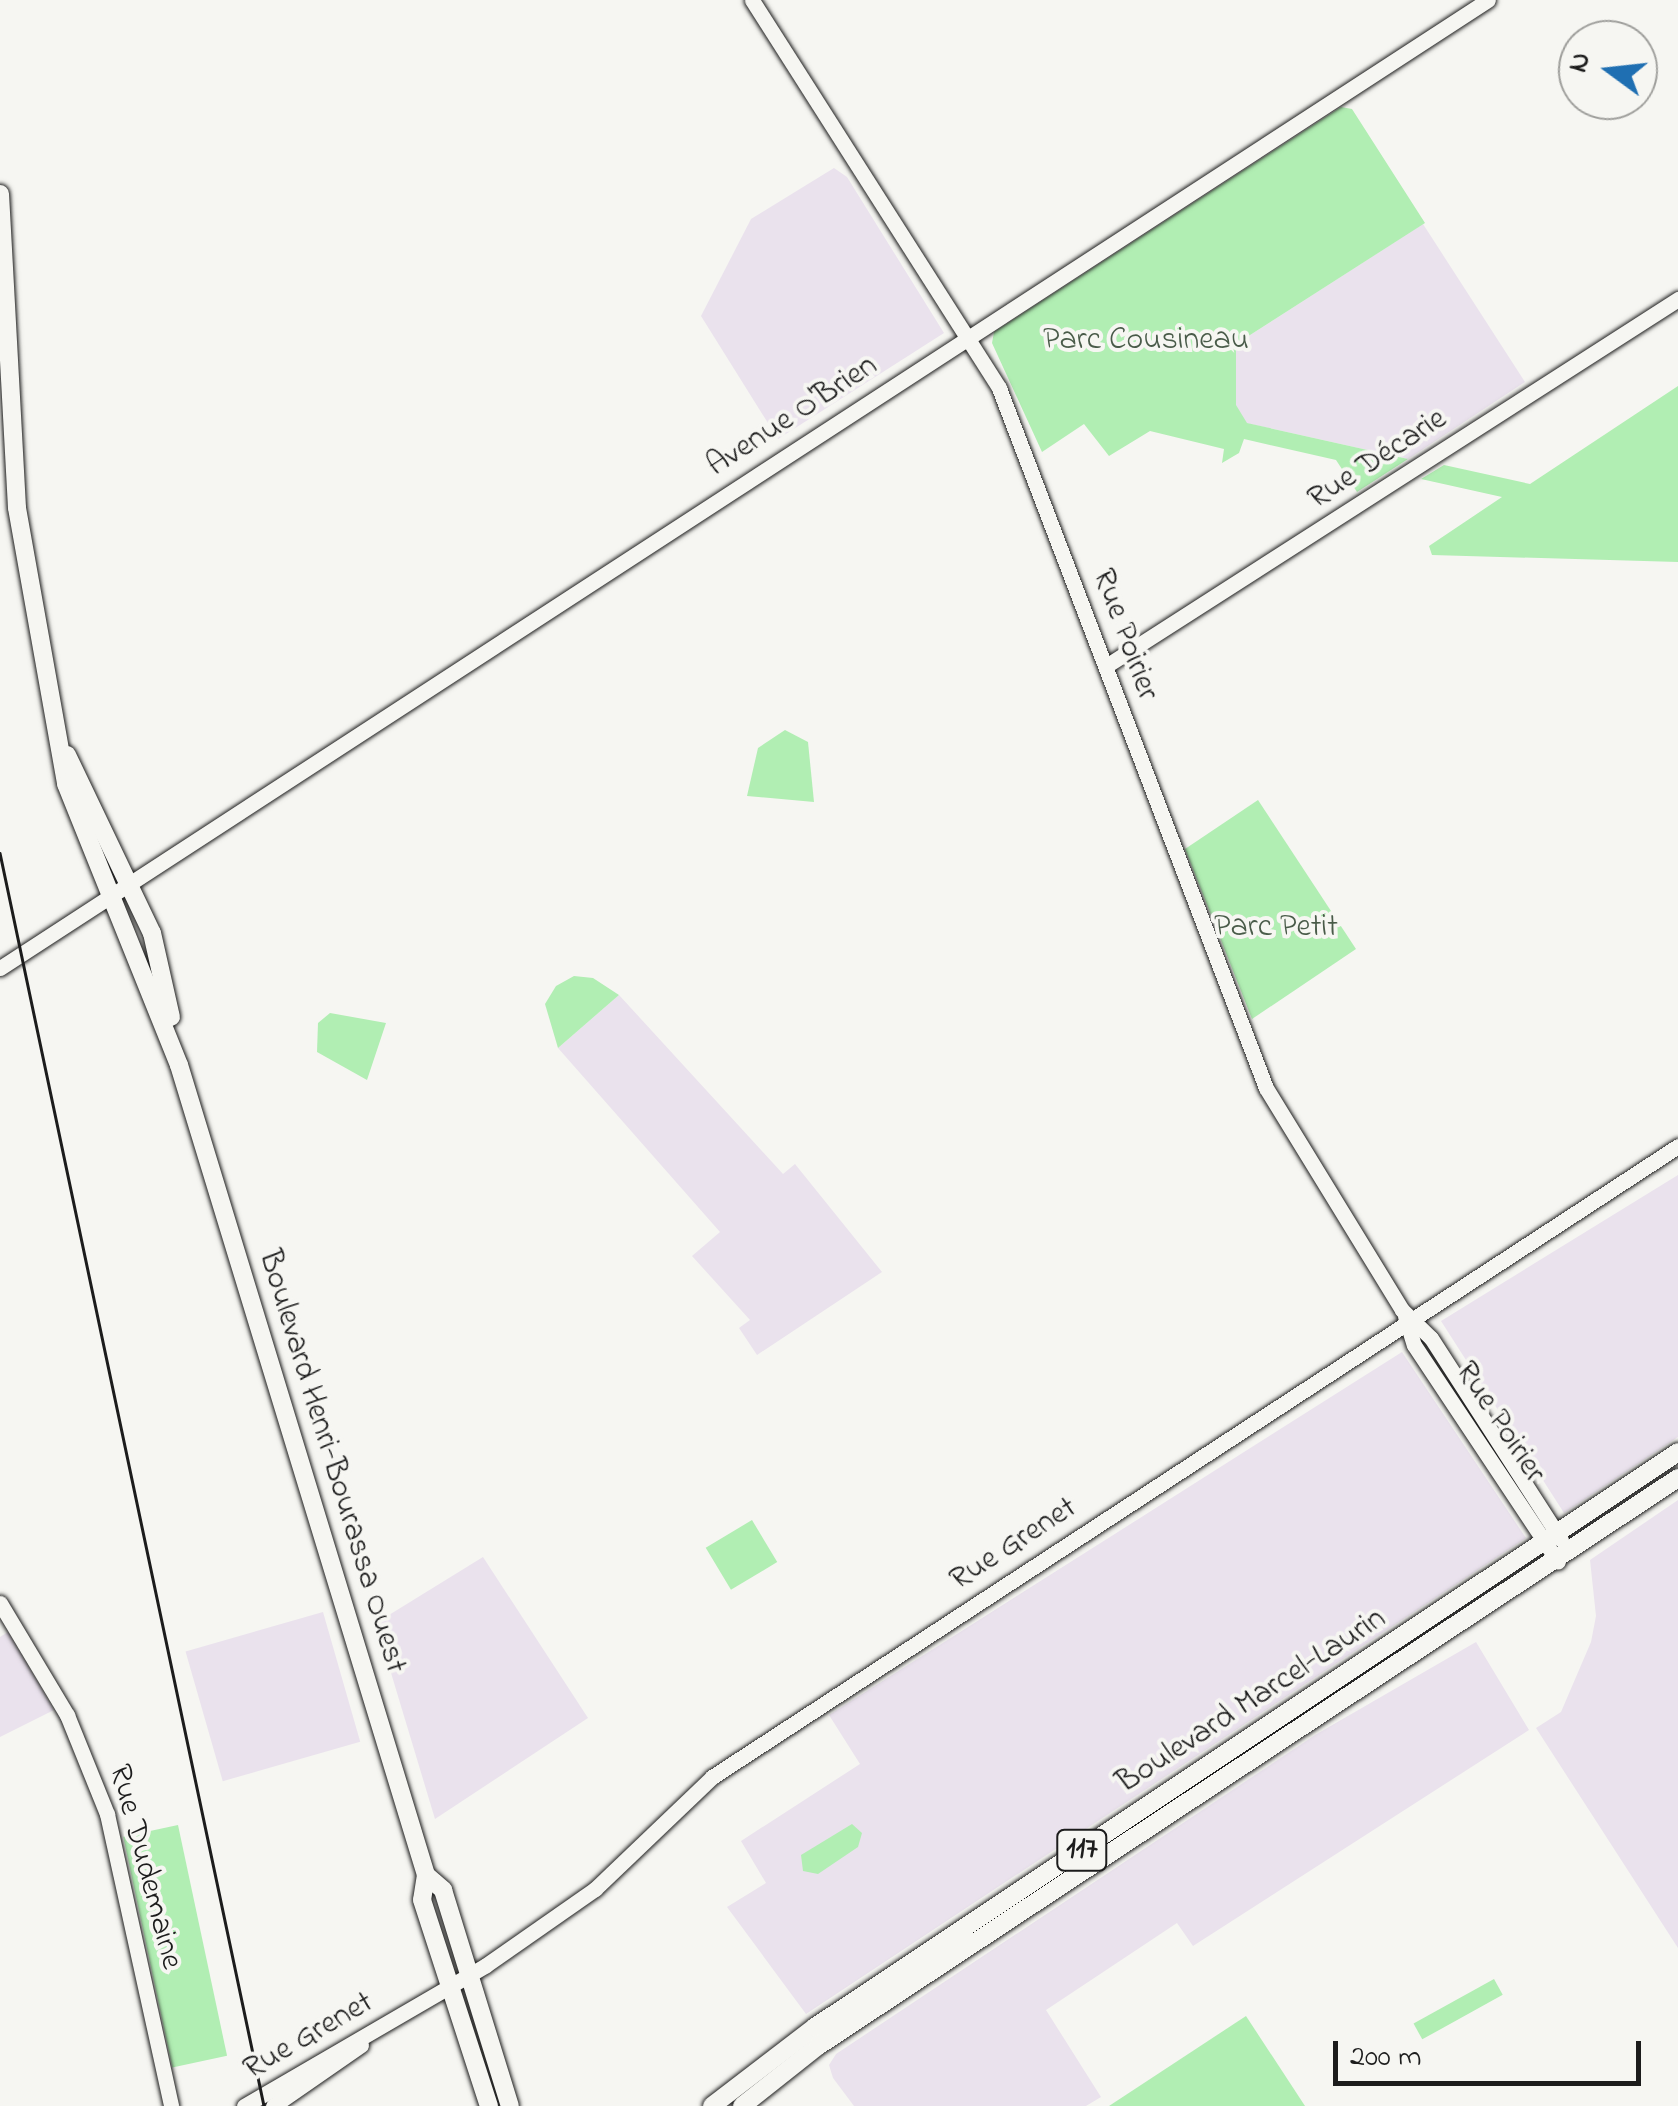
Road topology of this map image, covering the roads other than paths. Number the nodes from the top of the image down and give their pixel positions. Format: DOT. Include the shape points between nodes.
graph roads {
  1 [pos="752,0"];
  2 [pos="1488,0"];
  3 [pos="0,194"];
  4 [pos="0,287"];
  5 [pos="1678,299"];
  6 [pos="4,308"];
  7 [pos="970,336"];
  8 [pos="1106,666"];
  9 [pos="57,732"];
  10 [pos="130,882"];
  11 [pos="112,893"];
  12 [pos="0,968"];
  13 [pos="179,1065"];
  14 [pos="1678,1146"];
  15 [pos="1407,1317"];
  16 [pos="1678,1452"];
  17 [pos="1678,1478"];
  18 [pos="1552,1540"];
  19 [pos="1564,1559"];
  20 [pos="0,1603"];
  21 [pos="426,1876"];
  22 [pos="469,1975"];
  23 [pos="449,1987"];
  24 [pos="401,2016"];
  25 [pos="171,2106"];
  26 [pos="244,2106"];
  27 [pos="273,2106"];
  28 [pos="489,2106"];
  29 [pos="510,2106"];
  30 [pos="712,2106"];
  31 [pos="742,2106"];
  1 -- 7 [label="street, Rue Poirier"];
  2 -- 7 [label="street, Avenue O'Brien"];
  3 -- 6 [label="main road, Boulevard Henri-Bourassa Ouest"];
  4 -- 6 [label="main road, Boulevard Henri-Bourassa Ouest"];
  5 -- 8 [label="street, Rue Décarie"];
  6 -- 9 [label="main road, Boulevard Henri-Bourassa Ouest" via="20,528"];
  7 -- 8 [label="street, Rue Poirier" via="1008,409"];
  7 -- 10 [label="street, Avenue O'Brien"];
  8 -- 15 [label="street, Rue Poirier" via="1266,1088"];
  9 -- 10 [label="main road, Boulevard Henri-Bourassa Ouest"];
  9 -- 11 [label="main road, Boulevard Henri-Bourassa Ouest" via="74,806"];
  10 -- 11 [label="street, Avenue O'Brien"];
  10 -- 13 [label="main road, Boulevard Henri-Bourassa Ouest" via="162,966"];
  11 -- 12 [label="street, Avenue O'Brien"];
  11 -- 13 [label="main road, Boulevard Henri-Bourassa Ouest"];
  13 -- 21 [label="main road, Boulevard Henri-Bourassa Ouest"];
  14 -- 15 [label="street, Rue Grenet"];
  15 -- 18 [label="street, Rue Poirier" via="1414,1344"];
  15 -- 22 [label="street, Rue Grenet" via="712,1777 595,1890"];
  16 -- 18 [label="main road, Boulevard Marcel-Laurin / 117"];
  17 -- 19 [label="main road, Boulevard Marcel-Laurin / 117"];
  18 -- 19 [label="street, Rue Poirier"];
  18 -- 30 [label="main road, Boulevard Marcel-Laurin / 117" via="815,2026"];
  19 -- 31 [label="main road, Boulevard Marcel-Laurin / 117" via="841,2031"];
  20 -- 25 [label="street, Rue Dudemaine" via="67,1715 108,1814"];
  21 -- 22 [label="main road, Boulevard Henri-Bourassa Ouest" via="442,1890"];
  21 -- 23 [label="main road, Boulevard Henri-Bourassa Ouest" via="422,1900"];
  22 -- 23 [label="street, Rue Grenet"];
  22 -- 29 [label="main road, Boulevard Henri-Bourassa Ouest"];
  23 -- 24 [label="street, Rue Grenet"];
  23 -- 28 [label="main road, Boulevard Henri-Bourassa Ouest"];
  24 -- 26 [label="street, Rue Grenet"];
  24 -- 27 [label="street, Rue Grenet"];
}
